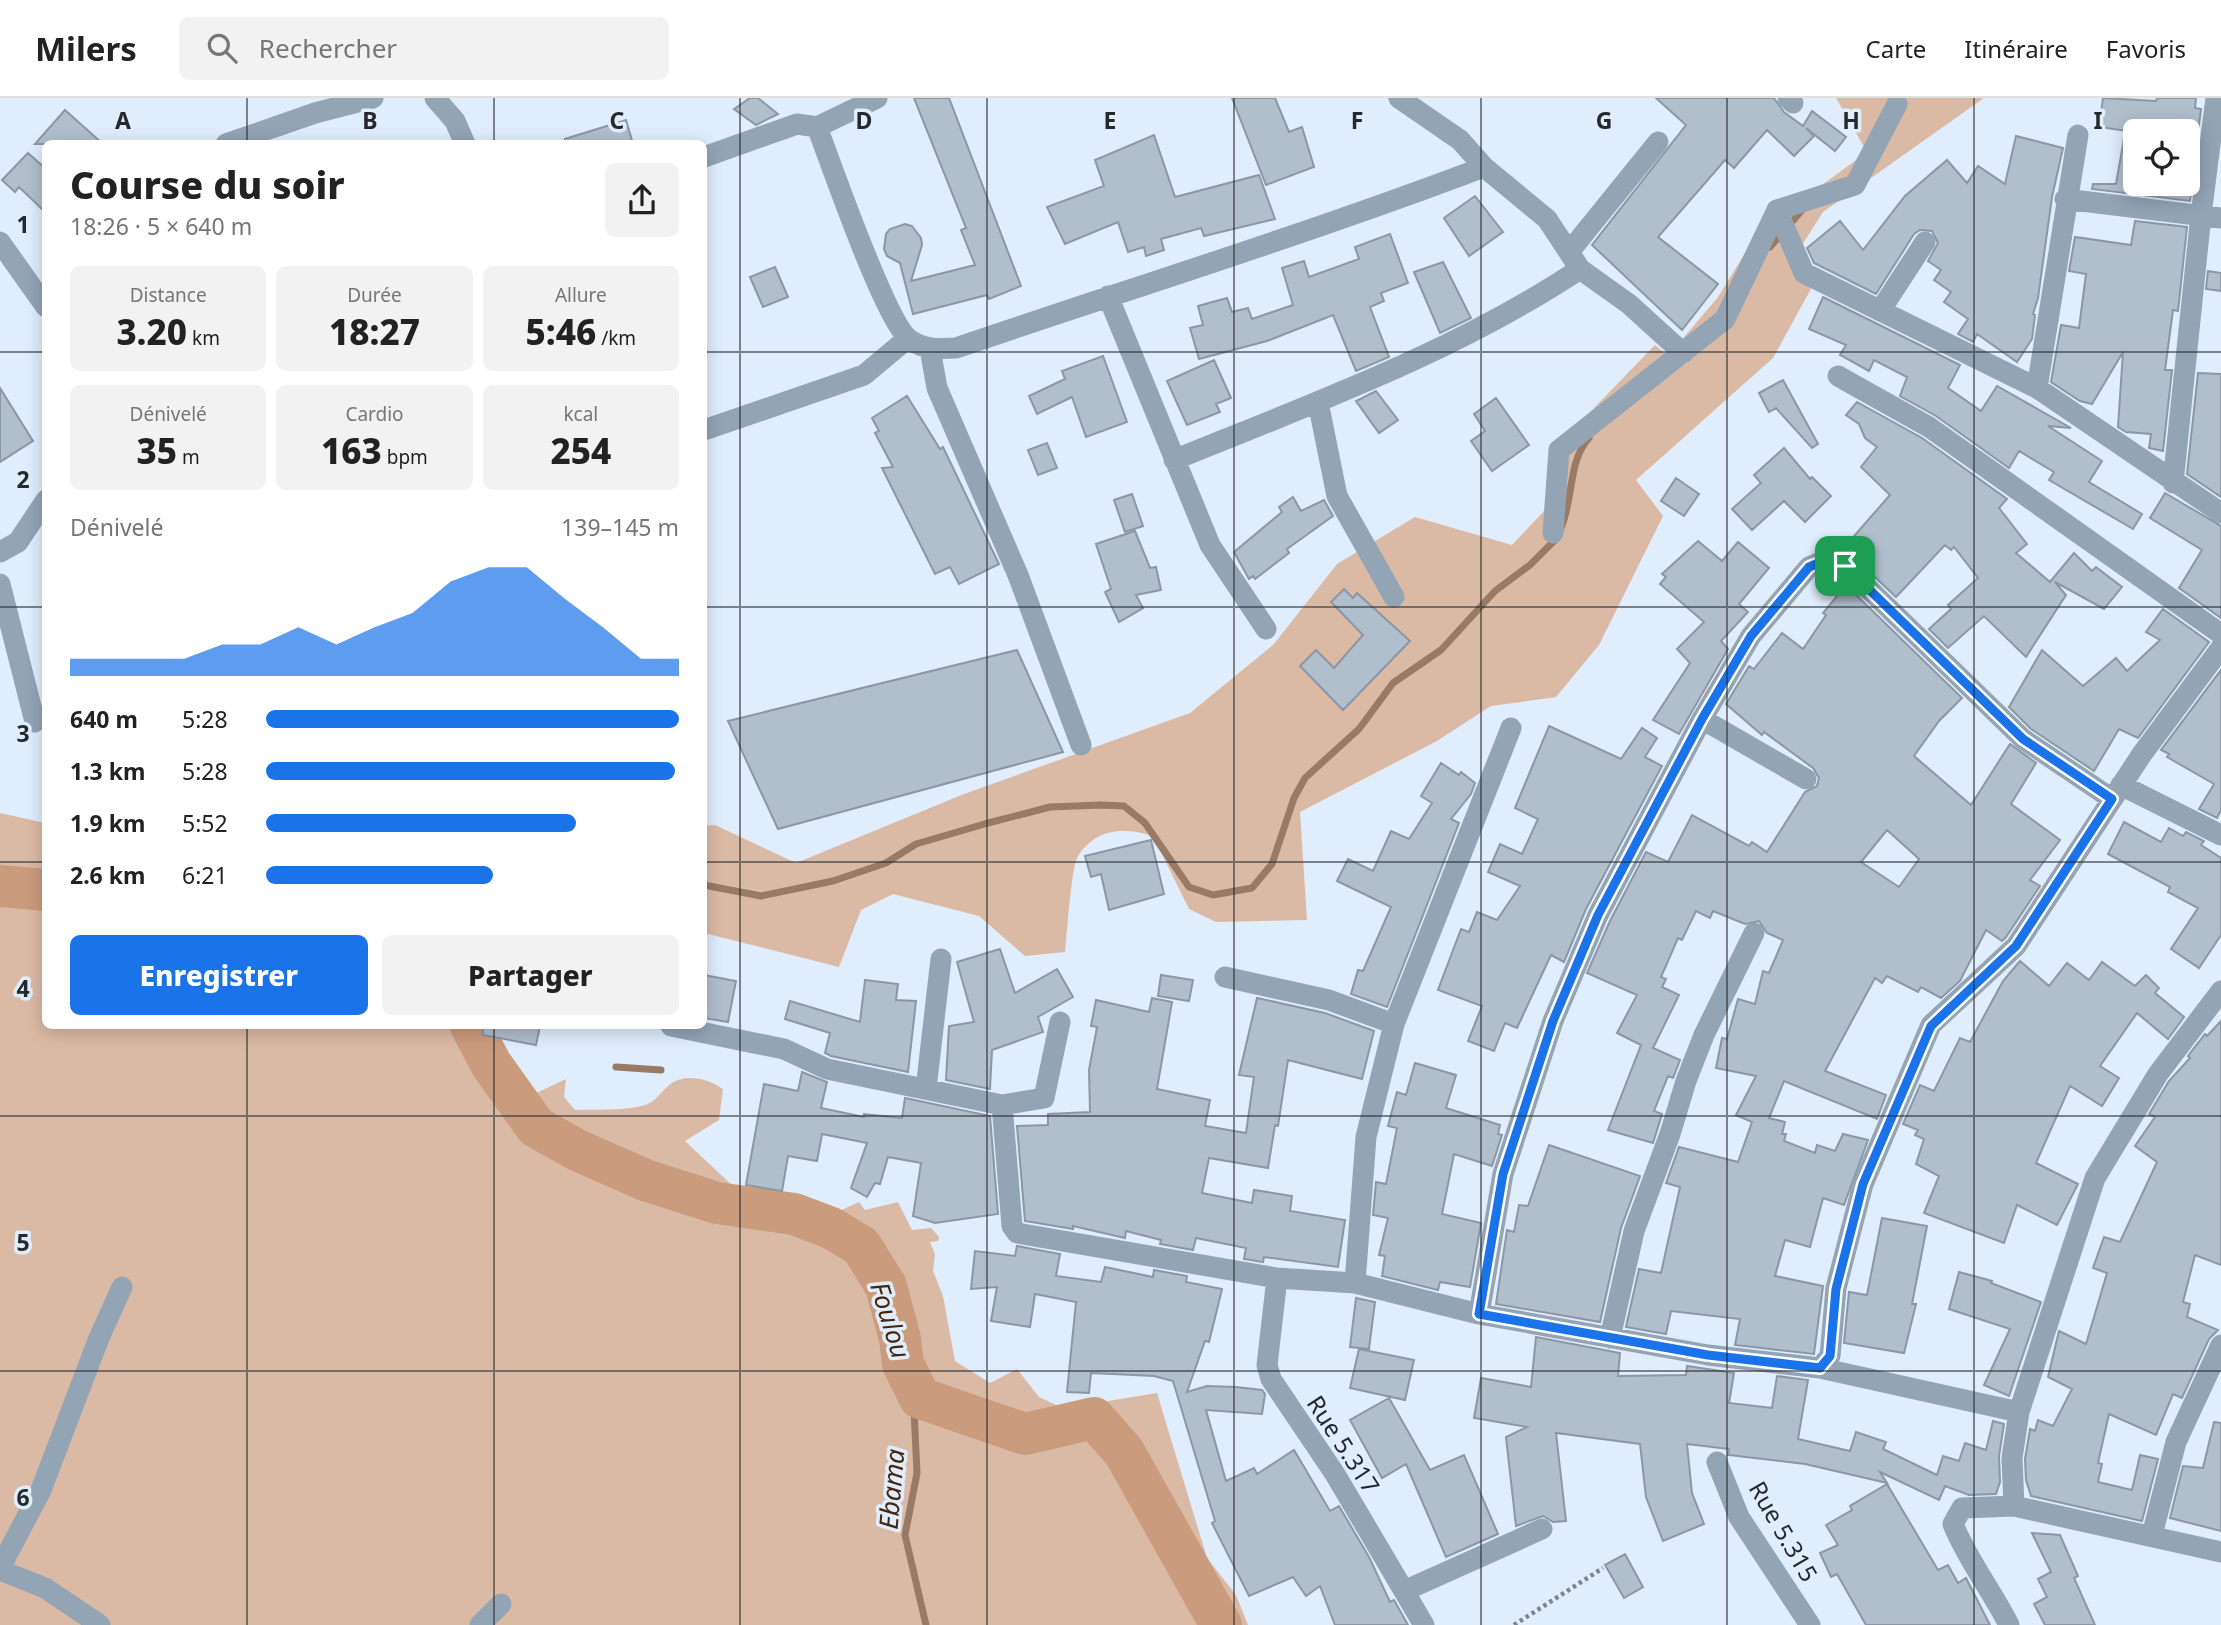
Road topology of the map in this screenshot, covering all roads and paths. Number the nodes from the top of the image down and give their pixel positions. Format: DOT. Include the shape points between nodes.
graph roads {
  1 [pos="373,98"];
  2 [pos="435,98"];
  3 [pos="877,98"];
  4 [pos="1399,98"];
  5 [pos="2216,98"];
  6 [pos="1897,104"];
  7 [pos="817,127"];
  8 [pos="2078,135"];
  9 [pos="237,140"];
  10 [pos="463,140"];
  11 [pos="1658,142"];
  12 [pos="707,156"];
  13 [pos="1484,167"];
  14 [pos="2066,199"];
  15 [pos="1777,210"];
  16 [pos="2211,217"];
  17 [pos="0,242"];
  18 [pos="1924,242"];
  19 [pos="1574,260"];
  20 [pos="1108,296"];
  21 [pos="42,301"];
  22 [pos="1880,311"];
  23 [pos="907,339"];
  24 [pos="930,349"];
  25 [pos="1683,354"];
  26 [pos="1838,376"];
  27 [pos="2036,388"];
  28 [pos="1318,402"];
  29 [pos="707,429"];
  30 [pos="1174,460"];
  31 [pos="2173,484"];
  32 [pos="42,506"];
  33 [pos="2221,513"];
  34 [pos="1553,533"];
  35 [pos="0,552"];
  36 [pos="0,584"];
  37 [pos="1394,597"];
  38 [pos="1266,629"];
  39 [pos="2221,634"];
  40 [pos="2221,648"];
  41 [pos="1702,719"];
  42 [pos="35,722"];
  43 [pos="1511,729"];
  44 [pos="1081,745"];
  45 [pos="1806,779"];
  46 [pos="2117,792"];
  47 [pos="2221,835"];
  48 [pos="1754,933"];
  49 [pos="941,959"];
  50 [pos="1225,977"];
  51 [pos="2221,991"];
  52 [pos="1060,1023"];
  53 [pos="1395,1024"];
  54 [pos="686,1029"];
  55 [pos="926,1090"];
  56 [pos="1002,1105"];
  57 [pos="1277,1278"];
  58 [pos="1356,1283"];
  59 [pos="122,1287"];
  60 [pos="1479,1314"];
  61 [pos="1610,1338"];
  62 [pos="2221,1345"];
  63 [pos="1820,1368"];
  64 [pos="2019,1412"];
  65 [pos="1717,1462"];
  66 [pos="2014,1506"];
  67 [pos="1542,1529"];
  68 [pos="2152,1535"];
  69 [pos="2221,1552"];
  70 [pos="1603,1568"];
  71 [pos="0,1569"];
  72 [pos="1404,1591"];
  73 [pos="501,1604"];
  74 [pos="100,1625"];
  75 [pos="480,1625"];
  76 [pos="1424,1625"];
  77 [pos="1514,1625"];
  78 [pos="1810,1625"];
  79 [pos="2009,1625"];
  1 -- 9 [label="street"];
  2 -- 10 [label="street" via="455,121"];
  3 -- 7 [label="street"];
  4 -- 13 [label="street" via="1460,140"];
  5 -- 16 [label="street"];
  6 -- 15 [label="street" via="1856,185"];
  7 -- 12 [label="street" via="797,124"];
  7 -- 23 [label="street" via="886,304"];
  8 -- 14 [label="street"];
  11 -- 19 [label="street"];
  13 -- 19 [label="street" via="1547,219"];
  13 -- 20 [label="street" via="1345,220"];
  14 -- 16 [label="street"];
  14 -- 27 [label="street"];
  15 -- 22 [label="street" via="1804,273"];
  15 -- 25 [label="street" via="1724,319"];
  16 -- 31 [label="street"];
  17 -- 21 [label="street"];
  18 -- 22 [label="street"];
  19 -- 25 [label="street"];
  19 -- 28 [label="street" via="1512,313"];
  20 -- 24 [label="street" via="956,348"];
  20 -- 30 [label="street"];
  22 -- 27 [label="street"];
  23 -- 24 [label="street"];
  23 -- 29 [label="street" via="864,375"];
  24 -- 44 [label="street" via="937,388 1018,575"];
  25 -- 34 [label="street" via="1559,450"];
  26 -- 39 [label="street" via="1929,427"];
  27 -- 31 [label="street"];
  28 -- 30 [label="street"];
  28 -- 37 [label="street" via="1337,496"];
  30 -- 38 [label="street" via="1210,545"];
  31 -- 33 [label="street"];
  32 -- 35 [label="street" via="18,542"];
  36 -- 42 [label="street"];
  40 -- 46 [label="street"];
  41 -- 45 [label="street"];
  41 -- 46 [label="street" via="1751,636 1809,567 1826,560 1845,566 2023,739"];
  41 -- 60 [label="street" via="1598,915 1553,1021 1503,1174"];
  43 -- 53 [label="street"];
  46 -- 47 [label="street"];
  46 -- 63 [label="street" via="2016,946 1931,1026 1863,1184 1836,1289 1830,1356"];
  48 -- 61 [label="street" via="1686,1081 1627,1254"];
  49 -- 55 [label="street"];
  50 -- 53 [label="street" via="1329,1000"];
  51 -- 64 [label="street" via="2158,1074 2095,1178"];
  52 -- 56 [label="street" via="1044,1098"];
  53 -- 58 [label="street" via="1366,1137"];
  54 -- 55 [label="street" via="784,1049 827,1069"];
  55 -- 56 [label="street"];
  56 -- 57 [label="street" via="1012,1226 1017,1233"];
  57 -- 58 [label="street"];
  57 -- 72 [label="street, Rue 5.317" via="1267,1365 1270,1379 1335,1474"];
  58 -- 60 [label="street"];
  59 -- 71 [label="street" via="41,1490"];
  60 -- 61 [label="street"];
  61 -- 63 [label="street"];
  62 -- 68 [label="street" via="2176,1442"];
  63 -- 64 [label="street"];
  64 -- 66 [label="street" via="2012,1458"];
  65 -- 78 [label="street, Rue 5.315" via="1739,1517"];
  66 -- 68 [label="street"];
  66 -- 79 [label="street" via="1962,1508 1953,1524"];
  67 -- 72 [label="street"];
  68 -- 69 [label="street"];
  70 -- 77 [label="path"];
  71 -- 74 [label="street" via="45,1588"];
  72 -- 76 [label="street, Rue 5.317"];
  73 -- 75 [label="street"];
}
